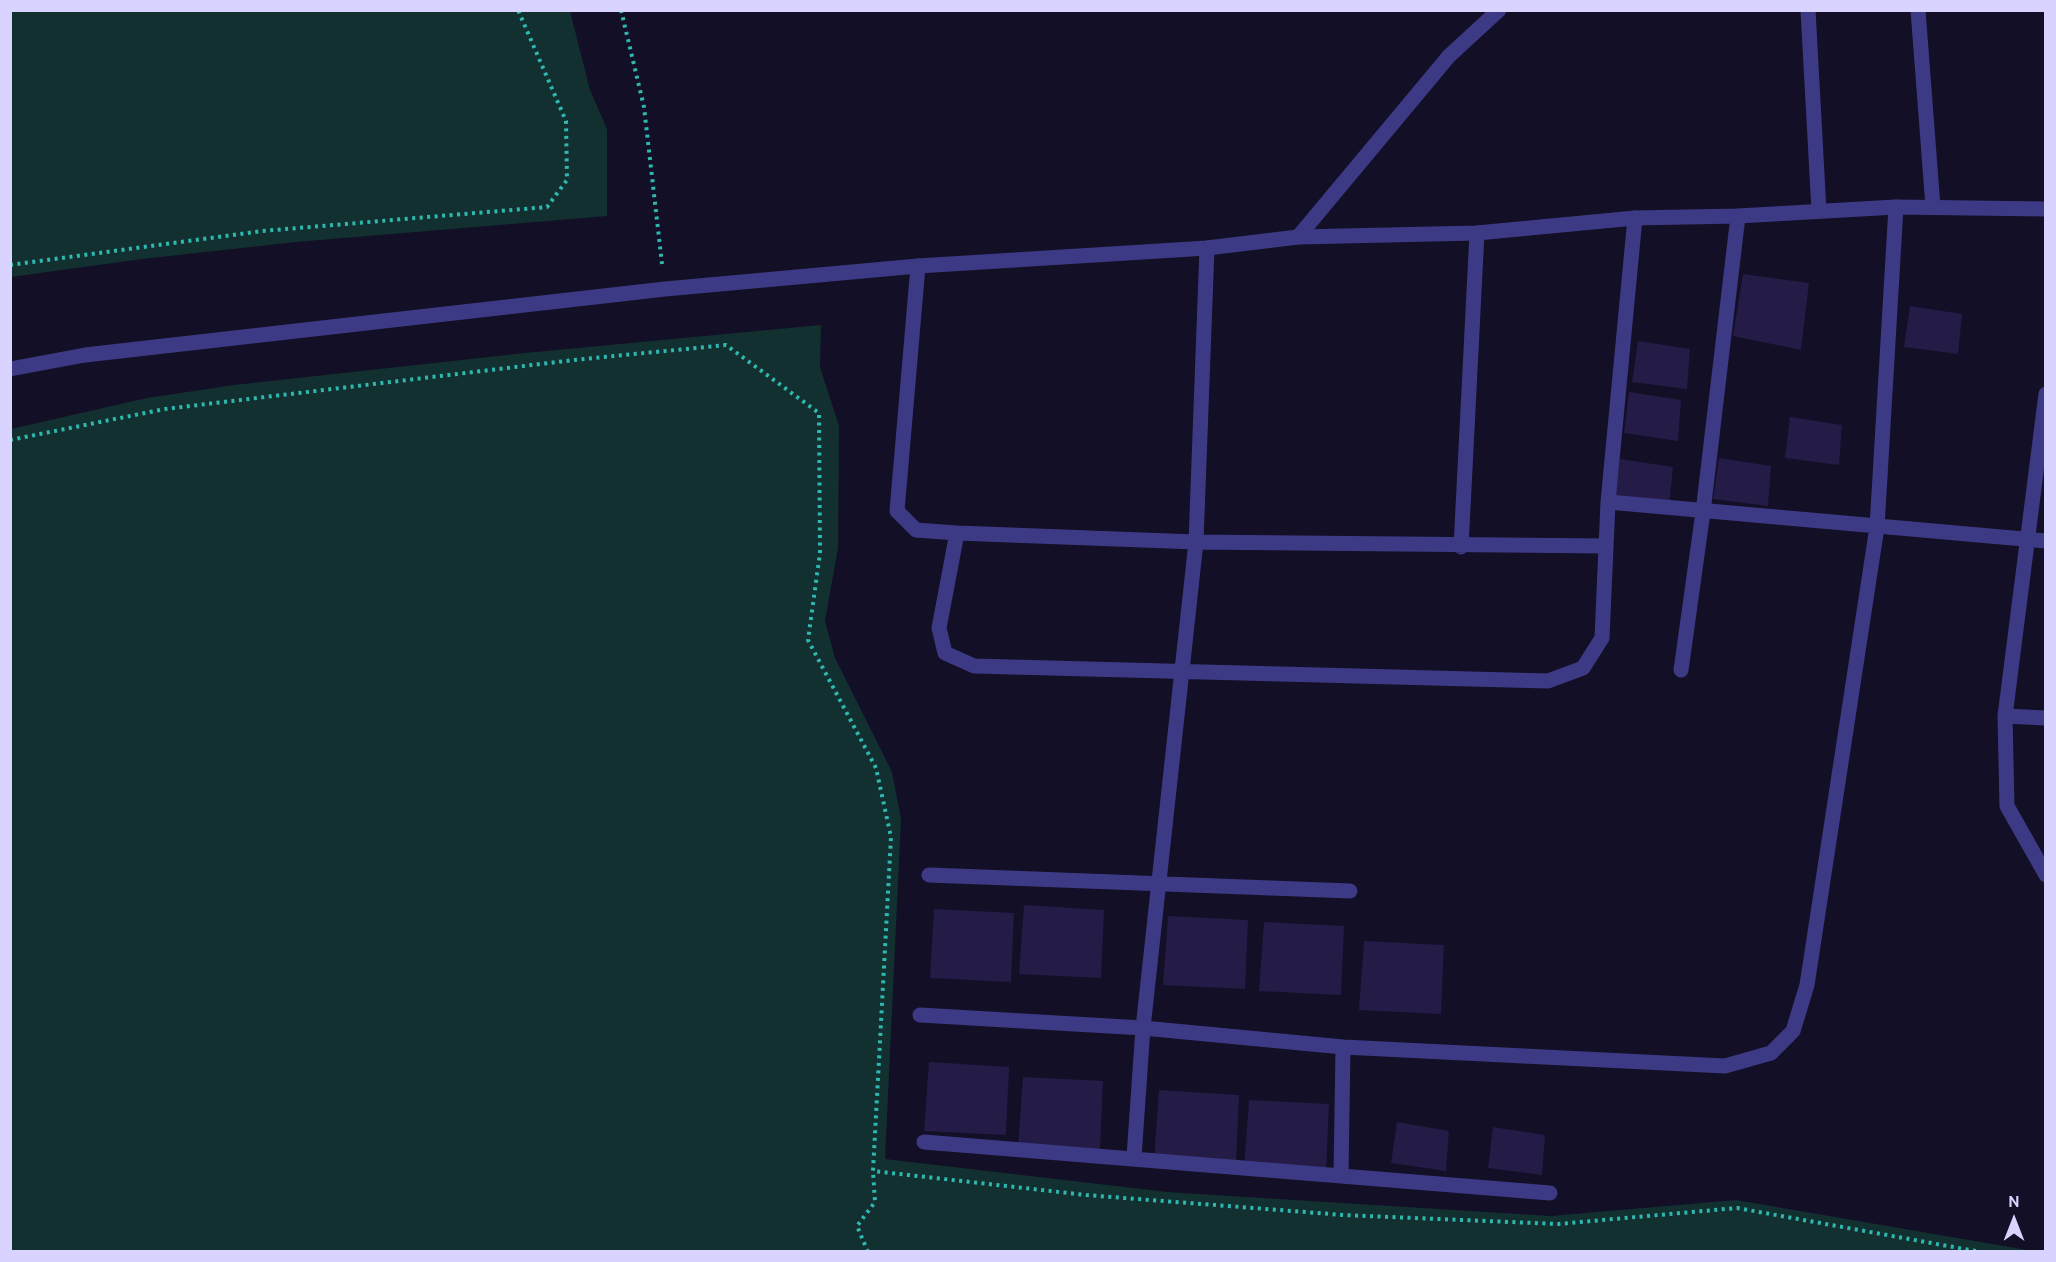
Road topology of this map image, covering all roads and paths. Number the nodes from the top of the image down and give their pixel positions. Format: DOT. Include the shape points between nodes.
graph roads {
  1 [pos="518,10"];
  2 [pos="621,10"];
  3 [pos="1499,10"];
  4 [pos="1808,10"];
  5 [pos="1918,10"];
  6 [pos="1896,207"];
  7 [pos="1933,207"];
  8 [pos="2046,209"];
  9 [pos="1819,211"];
  10 [pos="1738,216"];
  11 [pos="1635,218"];
  12 [pos="1477,233"];
  13 [pos="1298,237"];
  14 [pos="1207,248"];
  15 [pos="10,265"];
  16 [pos="918,266"];
  17 [pos="665,289"];
  18 [pos="10,369"];
  19 [pos="2046,394"];
  20 [pos="10,440"];
  21 [pos="1608,502"];
  22 [pos="1704,512"];
  23 [pos="1876,527"];
  24 [pos="957,534"];
  25 [pos="2028,540"];
  26 [pos="2046,541"];
  27 [pos="1196,542"];
  28 [pos="1605,546"];
  29 [pos="1461,547"];
  30 [pos="1681,670"];
  31 [pos="1182,673"];
  32 [pos="2005,716"];
  33 [pos="2046,718"];
  34 [pos="929,875"];
  35 [pos="2046,875"];
  36 [pos="1161,882"];
  37 [pos="1350,891"];
  38 [pos="920,1015"];
  39 [pos="1143,1028"];
  40 [pos="1343,1047"];
  41 [pos="924,1142"];
  42 [pos="1134,1157"];
  43 [pos="873,1171"];
  44 [pos="1341,1174"];
  45 [pos="1550,1193"];
  46 [pos="868,1251"];
  47 [pos="1981,1251"];
  1 -- 15 [label="path" via="566,121 567,180 548,207 262,231"];
  2 -- 17 [label="path" via="644,107"];
  3 -- 13 [label="street" via="1449,56"];
  4 -- 9 [label="street"];
  5 -- 7 [label="street"];
  6 -- 7 [label="street"];
  6 -- 9 [label="street"];
  6 -- 23 [label="street"];
  7 -- 8 [label="street"];
  9 -- 10 [label="street"];
  10 -- 11 [label="street"];
  10 -- 22 [label="street"];
  11 -- 12 [label="street"];
  11 -- 21 [label="street"];
  12 -- 13 [label="street"];
  12 -- 29 [label="street"];
  13 -- 14 [label="street"];
  14 -- 16 [label="street"];
  14 -- 27 [label="street"];
  16 -- 17 [label="street"];
  16 -- 24 [label="street" via="897,511 916,530"];
  17 -- 18 [label="street" via="85,355"];
  19 -- 25 [label="street"];
  20 -- 43 [label="path" via="165,409 726,345 819,413 820,553 808,640 876,768 891,837"];
  21 -- 22 [label="street"];
  21 -- 28 [label="street"];
  22 -- 23 [label="street"];
  22 -- 30 [label="street"];
  23 -- 25 [label="street"];
  23 -- 40 [label="street" via="1807,985 1793,1031 1771,1053 1725,1066"];
  24 -- 27 [label="street"];
  24 -- 31 [label="street" via="939,627 945,653 974,666"];
  25 -- 26 [label="street"];
  25 -- 32 [label="street"];
  27 -- 29 [label="street"];
  27 -- 31 [label="street"];
  28 -- 29 [label="street"];
  28 -- 31 [label="street" via="1602,638 1583,668 1548,681"];
  31 -- 36 [label="street"];
  32 -- 33 [label="street"];
  32 -- 35 [label="street" via="2007,806"];
  34 -- 36 [label="street"];
  36 -- 37 [label="street"];
  36 -- 39 [label="street"];
  38 -- 39 [label="street"];
  39 -- 40 [label="street"];
  39 -- 42 [label="street"];
  40 -- 44 [label="street"];
  41 -- 42 [label="street"];
  42 -- 44 [label="street"];
  43 -- 46 [label="path" via="875,1202 857,1226"];
  43 -- 47 [label="path" via="1086,1195 1343,1215 1546,1224 1737,1208"];
  44 -- 45 [label="street"];
}
